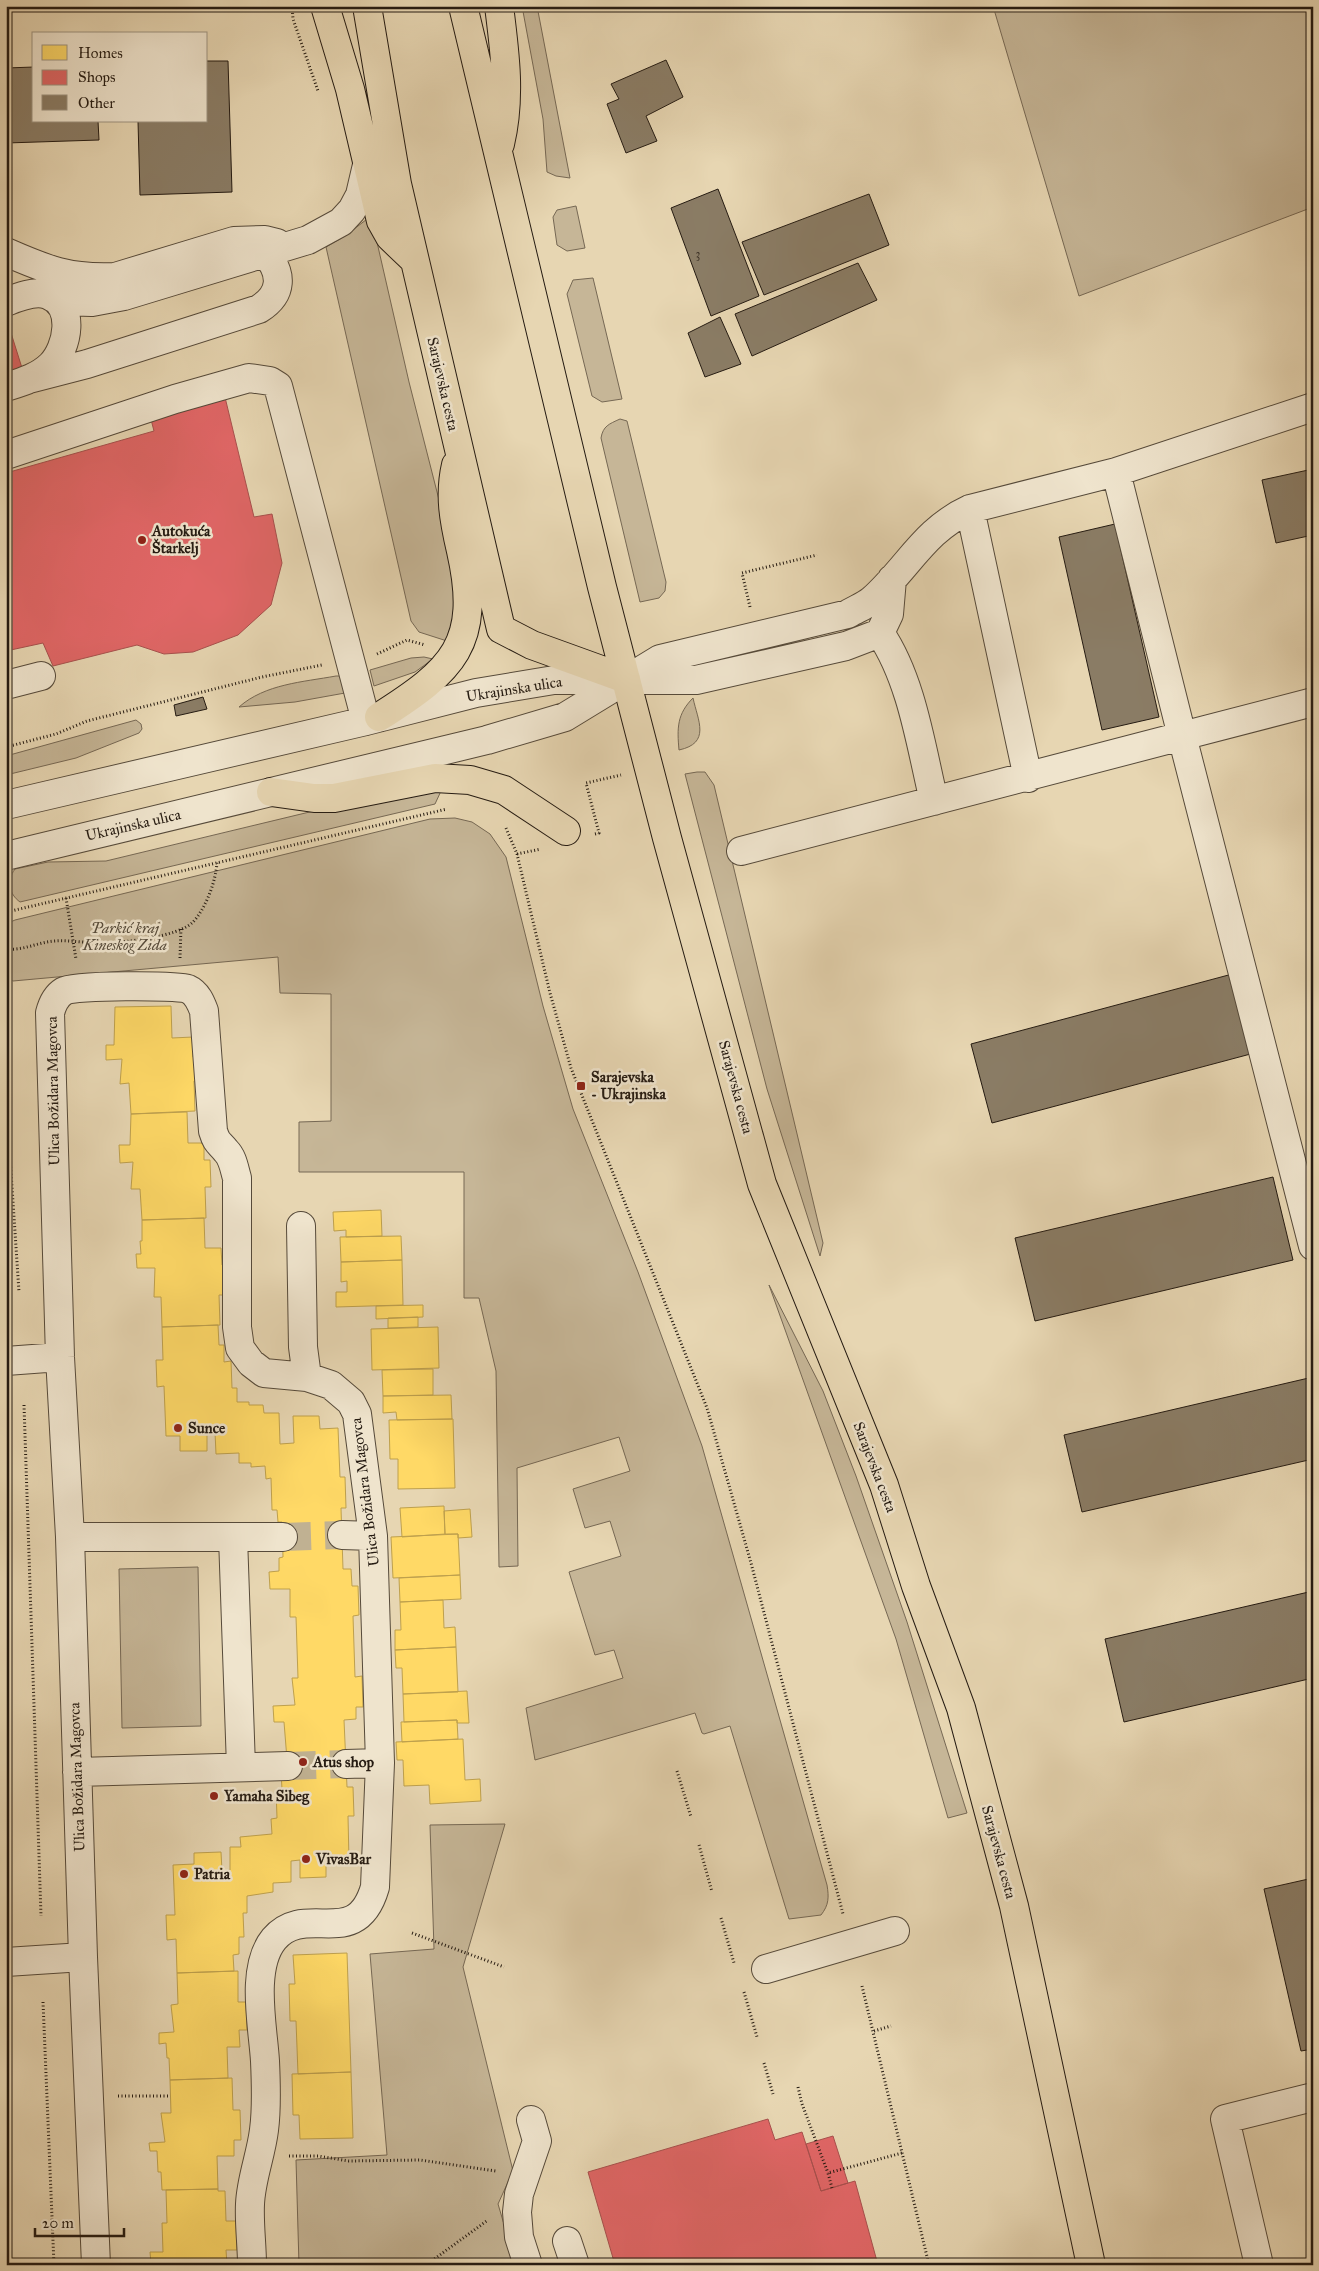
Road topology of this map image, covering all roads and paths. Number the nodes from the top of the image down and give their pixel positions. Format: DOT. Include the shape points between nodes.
graph roads {
  1 [pos="292,6"];
  2 [pos="367,6"];
  3 [pos="463,6"];
  4 [pos="499,6"];
  5 [pos="321,11"];
  6 [pos="321,100"];
  7 [pos="498,153"];
  8 [pos="368,165"];
  9 [pos="277,250"];
  10 [pos="6,252"];
  11 [pos="413,259"];
  12 [pos="6,302"];
  13 [pos="58,302"];
  14 [pos="18,383"];
  15 [pos="1313,407"];
  16 [pos="460,451"];
  17 [pos="6,454"];
  18 [pos="1116,472"];
  19 [pos="970,509"];
  20 [pos="817,555"];
  21 [pos="892,579"];
  22 [pos="752,614"];
  23 [pos="880,633"];
  24 [pos="407,640"];
  25 [pos="350,660"];
  26 [pos="41,676"];
  27 [pos="626,679"];
  28 [pos="6,685"];
  29 [pos="1313,702"];
  30 [pos="372,719"];
  31 [pos="1182,736"];
  32 [pos="6,747"];
  33 [pos="649,769"];
  34 [pos="1028,778"];
  35 [pos="271,792"];
  36 [pos="934,801"];
  37 [pos="6,805"];
  38 [pos="451,809"];
  39 [pos="499,823"];
  40 [pos="566,831"];
  41 [pos="599,833"];
  42 [pos="536,850"];
  43 [pos="741,852"];
  44 [pos="517,854"];
  45 [pos="6,856"];
  46 [pos="217,862"];
  47 [pos="66,898"];
  48 [pos="11,911"];
  49 [pos="181,928"];
  50 [pos="73,942"];
  51 [pos="6,949"];
  52 [pos="76,961"];
  53 [pos="180,964"];
  54 [pos="6,1097"];
  55 [pos="301,1226"];
  56 [pos="1313,1246"];
  57 [pos="19,1292"];
  58 [pos="60,1357"];
  59 [pos="6,1361"];
  60 [pos="307,1377"];
  61 [pos="24,1405"];
  62 [pos="342,1535"];
  63 [pos="373,1536"];
  64 [pos="70,1537"];
  65 [pos="233,1537"];
  66 [pos="283,1537"];
  67 [pos="380,1763"];
  68 [pos="346,1764"];
  69 [pos="288,1766"];
  70 [pos="241,1767"];
  71 [pos="677,1771"];
  72 [pos="77,1772"];
  73 [pos="690,1817"];
  74 [pos="698,1845"];
  75 [pos="712,1892"];
  76 [pos="843,1914"];
  77 [pos="41,1916"];
  78 [pos="721,1918"];
  79 [pos="895,1931"];
  80 [pos="412,1933"];
  81 [pos="83,1957"];
  82 [pos="6,1962"];
  83 [pos="734,1963"];
  84 [pos="504,1968"];
  85 [pos="766,1970"];
  86 [pos="862,1986"];
  87 [pos="744,1992"];
  88 [pos="43,2002"];
  89 [pos="891,2026"];
  90 [pos="874,2031"];
  91 [pos="757,2038"];
  92 [pos="764,2063"];
  93 [pos="798,2087"];
  94 [pos="773,2094"];
  95 [pos="110,2096"];
  96 [pos="170,2096"];
  97 [pos="1313,2097"];
  98 [pos="532,2120"];
  99 [pos="902,2153"];
  100 [pos="286,2156"];
  101 [pos="498,2171"];
  102 [pos="828,2174"];
  103 [pos="832,2188"];
  104 [pos="495,2216"];
  105 [pos="54,2265"];
  106 [pos="96,2265"];
  107 [pos="252,2265"];
  108 [pos="426,2265"];
  109 [pos="528,2265"];
  110 [pos="929,2265"];
  111 [pos="1090,2265"];
  112 [pos="1259,2265"];
  1 -- 6 [label="path" via="293,20"];
  2 -- 11 [label="main road, Sarajevska cesta" via="383,109"];
  3 -- 7 [label="main road, Sarajevska cesta"];
  4 -- 7 [label="main road" via="508,97"];
  5 -- 8 [label="main road" via="350,89"];
  7 -- 27 [label="main road, Sarajevska cesta"];
  8 -- 9 [label="street" via="360,195 341,222 326,232"];
  8 -- 11 [label="main road" via="381,221 399,248"];
  9 -- 10 [label="street" via="265,240 234,241 115,277 96,278 62,275"];
  9 -- 13 [label="street" via="124,296 92,302"];
  9 -- 14 [label="street" via="274,263 278,285 270,302 259,309"];
  11 -- 16 [label="main road, Sarajevska cesta"];
  12 -- 13 [label="street" via="47,294"];
  13 -- 14 [label="street" via="66,315 67,325 59,353 49,366"];
  15 -- 18 [label="street"];
  16 -- 27 [label="main road, Sarajevska cesta" via="501,629 532,645"];
  16 -- 30 [label="main road" via="452,514 468,583 465,633 454,655 441,670 408,699"];
  17 -- 25 [label="street" via="201,391 249,378 270,381 278,386"];
  18 -- 19 [label="street"];
  18 -- 31 [label="street"];
  19 -- 21 [label="street" via="952,517 936,530"];
  19 -- 34 [label="street"];
  20 -- 22 [label="path" via="742,572"];
  21 -- 23 [label="street" via="889,614"];
  21 -- 27 [label="street" via="870,601 848,614 660,659"];
  23 -- 27 [label="street" via="846,646 696,680"];
  23 -- 36 [label="street" via="903,675"];
  24 -- 25 [label="path" via="370,656"];
  25 -- 30 [label="street"];
  25 -- 32 [label="path" via="262,677 87,721 56,734"];
  26 -- 28 [label="street"];
  27 -- 30 [label="street, Ukrajinska ulica" via="554,680 476,693"];
  27 -- 33 [label="main road, Sarajevska cesta"];
  27 -- 35 [label="street, Ukrajinska ulica" via="565,717 487,740"];
  29 -- 31 [label="street"];
  30 -- 37 [label="street, Ukrajinska ulica"];
  31 -- 34 [label="street"];
  31 -- 56 [label="street"];
  33 -- 41 [label="path" via="586,783"];
  33 -- 111 [label="main road, Sarajevska cesta" via="762,1184 884,1485 916,1586 961,1708 1014,1906"];
  34 -- 36 [label="street"];
  35 -- 40 [label="main road" via="334,798 434,778 470,780 504,790"];
  35 -- 45 [label="street, Ukrajinska ulica"];
  36 -- 43 [label="street"];
  38 -- 46 [label="path"];
  39 -- 44 [label="path" via="506,828"];
  42 -- 44 [label="path"];
  44 -- 76 [label="path" via="571,1068 707,1408"];
  46 -- 47 [label="path"];
  46 -- 49 [label="path" via="216,876 202,907 192,922"];
  47 -- 48 [label="path"];
  47 -- 50 [label="path"];
  49 -- 50 [label="path" via="168,934 130,941"];
  49 -- 53 [label="path"];
  50 -- 51 [label="path" via="54,941"];
  50 -- 52 [label="path"];
  54 -- 57 [label="path"];
  55 -- 60 [label="street" via="303,1347"];
  58 -- 59 [label="street"];
  58 -- 60 [label="street, Ulica Božidara Magovca" via="50,1013 53,1002 64,991 75,988 174,988 189,990 198,998 204,1011 212,1131 217,1144 232,1160 236,1178 237,1327 240,1348 264,1373"];
  58 -- 64 [label="street, Ulica Božidara Magovca"];
  60 -- 63 [label="street, Ulica Božidara Magovca" via="331,1385 352,1402 357,1414"];
  61 -- 77 [label="path"];
  62 -- 63 [label="street"];
  63 -- 67 [label="street, Ulica Božidara Magovca"];
  64 -- 65 [label="street"];
  64 -- 72 [label="street, Ulica Božidara Magovca"];
  65 -- 66 [label="street"];
  65 -- 70 [label="street"];
  67 -- 68 [label="street"];
  67 -- 107 [label="street, Ulica Božidara Magovca" via="376,1872 370,1903 363,1914 350,1920 304,1923 284,1930 275,1938 265,1956 260,2000 265,2063 264,2129 250,2204"];
  69 -- 70 [label="street"];
  70 -- 72 [label="street"];
  71 -- 73 [label="path"];
  72 -- 81 [label="street, Ulica Božidara Magovca"];
  74 -- 75 [label="path"];
  78 -- 83 [label="path"];
  79 -- 85 [label="street"];
  80 -- 84 [label="path"];
  81 -- 82 [label="street"];
  81 -- 106 [label="street, Ulica Božidara Magovca"];
  86 -- 90 [label="path"];
  87 -- 91 [label="path"];
  88 -- 105 [label="path"];
  89 -- 90 [label="path"];
  90 -- 99 [label="path"];
  92 -- 94 [label="path"];
  93 -- 102 [label="path"];
  95 -- 96 [label="path"];
  97 -- 112 [label="street" via="1224,2119"];
  98 -- 109 [label="street" via="537,2141 516,2212"];
  99 -- 102 [label="path"];
  99 -- 110 [label="path"];
  100 -- 101 [label="path" via="318,2156 349,2161 420,2160"];
  102 -- 103 [label="path"];
  104 -- 108 [label="path"];
}
